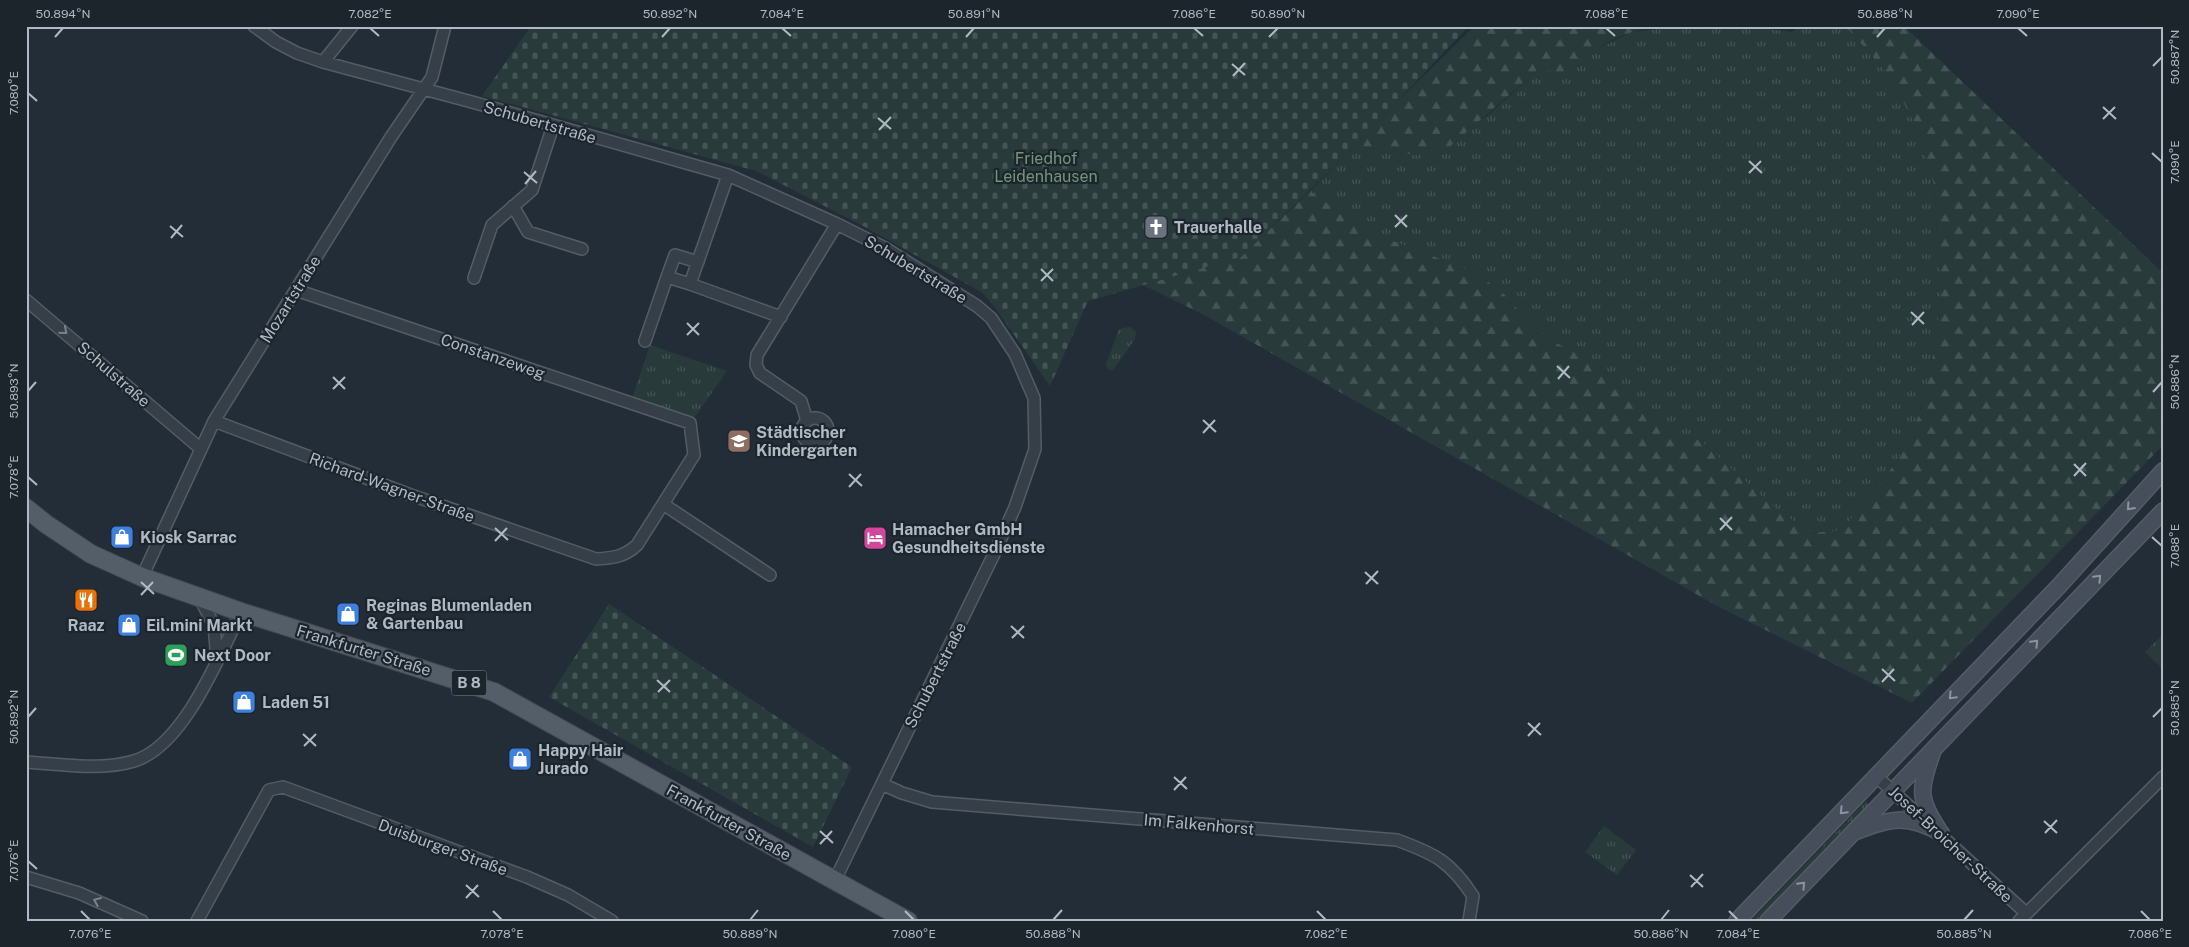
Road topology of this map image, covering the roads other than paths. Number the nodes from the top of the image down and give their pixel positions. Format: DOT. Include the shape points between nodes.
graph roads {
  1 [pos="254,26"];
  2 [pos="352,26"];
  3 [pos="445,26"];
  4 [pos="323,62"];
  5 [pos="424,89"];
  6 [pos="553,126"];
  7 [pos="728,175"];
  8 [pos="513,206"];
  9 [pos="837,224"];
  10 [pos="582,249"];
  11 [pos="698,262"];
  12 [pos="667,277"];
  13 [pos="474,278"];
  14 [pos="690,284"];
  15 [pos="296,290"];
  16 [pos="26,300"];
  17 [pos="781,317"];
  18 [pos="645,341"];
  19 [pos="808,421"];
  20 [pos="214,422"];
  21 [pos="690,422"];
  22 [pos="201,449"];
  23 [pos="2163,471"];
  24 [pos="663,504"];
  25 [pos="26,508"];
  26 [pos="2163,511"];
  27 [pos="770,575"];
  28 [pos="142,578"];
  29 [pos="199,597"];
  30 [pos="241,612"];
  31 [pos="217,660"];
  32 [pos="1934,748"];
  33 [pos="26,762"];
  34 [pos="1876,776"];
  35 [pos="2163,777"];
  36 [pos="882,784"];
  37 [pos="1893,791"];
  38 [pos="1852,833"];
  39 [pos="1941,833"];
  40 [pos="26,877"];
  41 [pos="834,880"];
  42 [pos="2023,917"];
  43 [pos="142,921"];
  44 [pos="197,921"];
  45 [pos="612,921"];
  46 [pos="908,921"];
  47 [pos="1469,921"];
  48 [pos="1737,921"];
  49 [pos="1768,921"];
  1 -- 4 [label="street, Schubertstraße" via="283,46"];
  2 -- 4 [label="street"];
  3 -- 5 [label="street, Mozartstraße" via="432,78"];
  4 -- 5 [label="street, Schubertstraße"];
  5 -- 6 [label="street, Schubertstraße"];
  5 -- 15 [label="street, Mozartstraße"];
  6 -- 7 [label="street, Schubertstraße"];
  6 -- 8 [label="street" via="532,190"];
  7 -- 9 [label="street, Schubertstraße"];
  7 -- 11 [label="street"];
  8 -- 10 [label="street" via="528,232"];
  8 -- 13 [label="street" via="492,225"];
  9 -- 17 [label="street"];
  9 -- 36 [label="street, Schubertstraße" via="885,248 991,318 1015,354 1034,398 1035,449 1016,507"];
  11 -- 12 [label="street" via="675,254"];
  11 -- 14 [label="street"];
  12 -- 14 [label="street"];
  12 -- 18 [label="street"];
  14 -- 17 [label="street"];
  15 -- 20 [label="street, Mozartstraße"];
  15 -- 21 [label="street, Constanzeweg"];
  16 -- 22 [label="street, Schulstraße, one-way"];
  17 -- 19 [label="street" via="757,355 756,365 760,373 801,401"];
  20 -- 22 [label="street, Mozartstraße"];
  20 -- 24 [label="street, Richard-Wagner-Straße" via="596,559 630,552"];
  21 -- 24 [label="street, Richard-Wagner-Straße" via="694,455"];
  22 -- 28 [label="street, Mozartstraße"];
  23 -- 34 [label="main road, one-way" via="2059,586"];
  24 -- 27 [label="street"];
  25 -- 28 [label="main road, Frankfurter Straße / B 8" via="91,554"];
  32 -- 26 [label="main road, one-way"];
  28 -- 29 [label="main road, Frankfurter Straße / B 8"];
  29 -- 30 [label="main road, Frankfurter Straße / B 8"];
  29 -- 31 [label="street" via="214,625"];
  30 -- 31 [label="street"];
  30 -- 41 [label="main road, Frankfurter Straße / B 8" via="494,692"];
  31 -- 33 [label="street" via="182,724 148,754 134,761 112,764"];
  32 -- 37 [label="main road"];
  32 -- 39 [label="main road" via="1925,773 1922,795 1924,805"];
  34 -- 37 [label="street, Josef-Broicher-Straße"];
  34 -- 48 [label="main road, one-way"];
  35 -- 42 [label="street, Josef-Broicher-Straße"];
  36 -- 41 [label="street, Schubertstraße"];
  36 -- 47 [label="street, Im Falkenhorst" via="932,802 1397,840 1431,853 1458,874 1473,896"];
  37 -- 38 [label="main road"];
  37 -- 39 [label="street, Josef-Broicher-Straße"];
  38 -- 39 [label="main road" via="1897,819 1913,820"];
  49 -- 38 [label="main road, one-way"];
  39 -- 42 [label="street, Josef-Broicher-Straße"];
  43 -- 40 [label="street, one-way" via="79,893"];
  41 -- 46 [label="main road, Frankfurter Straße / B 8"];
  44 -- 45 [label="street, Duisburger Straße" via="269,790 283,786 527,877"];
}
